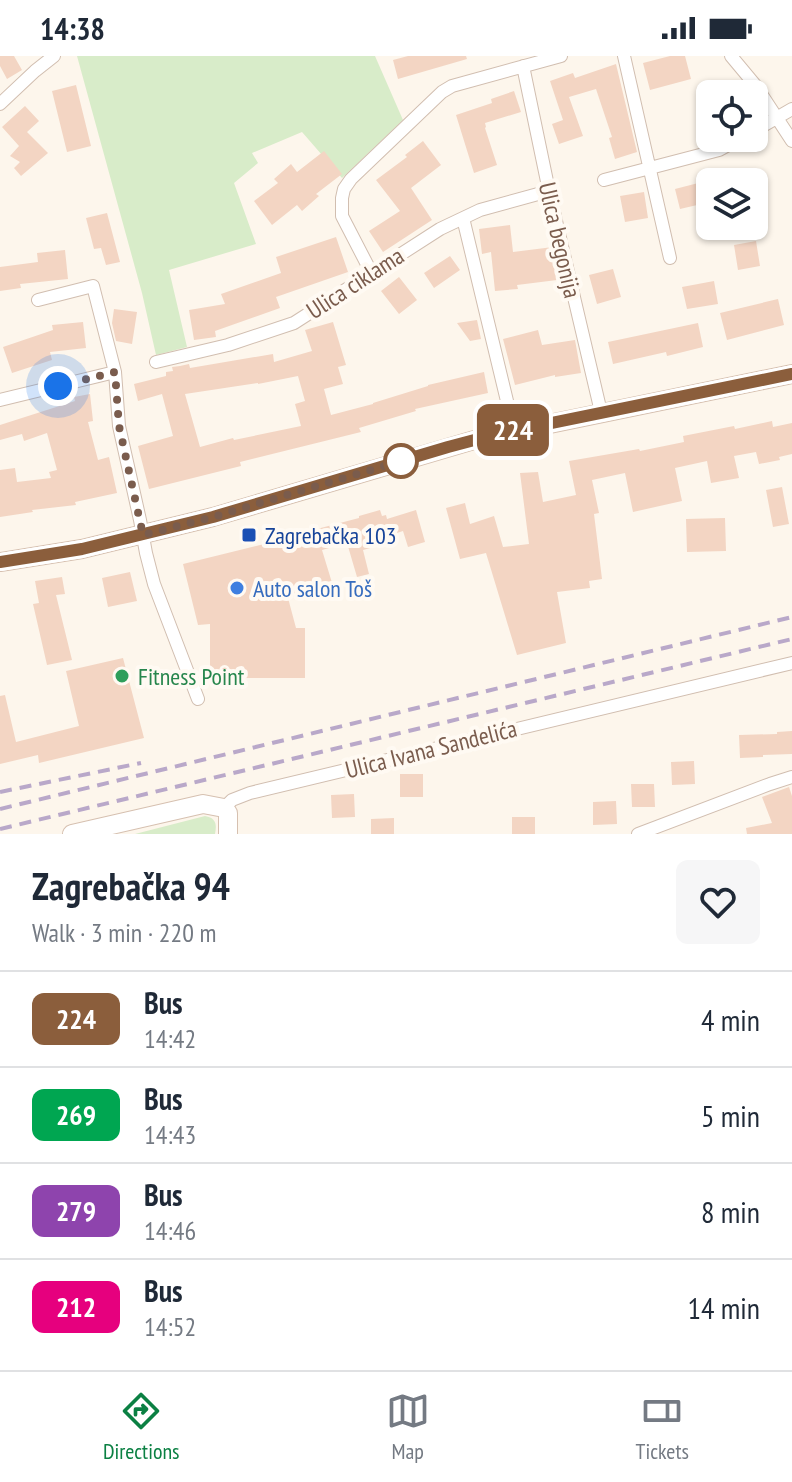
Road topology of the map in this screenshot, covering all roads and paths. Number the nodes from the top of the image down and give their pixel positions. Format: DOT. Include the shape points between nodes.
graph roads {
  1 [pos="54,56"];
  2 [pos="561,56"];
  3 [pos="624,56"];
  4 [pos="731,56"];
  5 [pos="523,66"];
  6 [pos="0,104"];
  7 [pos="792,109"];
  8 [pos="778,118"];
  9 [pos="768,123"];
  10 [pos="792,141"];
  11 [pos="712,152"];
  12 [pos="650,169"];
  13 [pos="604,180"];
  14 [pos="549,191"];
  15 [pos="463,218"];
  16 [pos="670,258"];
  17 [pos="371,272"];
  18 [pos="38,300"];
  19 [pos="156,362"];
  20 [pos="115,372"];
  21 [pos="792,374"];
  22 [pos="0,400"];
  23 [pos="601,412"];
  24 [pos="514,430"];
  25 [pos="143,535"];
  26 [pos="0,562"];
  27 [pos="792,663"];
  28 [pos="198,699"];
  29 [pos="792,777"];
  30 [pos="224,808"];
  31 [pos="105,830"];
  32 [pos="72,834"];
  33 [pos="228,834"];
  34 [pos="638,834"];
  1 -- 6 [label="street"];
  2 -- 5 [label="street"];
  3 -- 12 [label="street"];
  4 -- 8 [label="street"];
  5 -- 14 [label="street, Ulica begonija"];
  5 -- 17 [label="street" via="442,92 351,179 344,189 342,216"];
  7 -- 8 [label="street"];
  8 -- 9 [label="street"];
  8 -- 10 [label="street"];
  11 -- 12 [label="street"];
  12 -- 13 [label="street"];
  12 -- 16 [label="street"];
  14 -- 15 [label="street, Ulica ciklama"];
  14 -- 23 [label="street, Ulica begonija"];
  15 -- 17 [label="street, Ulica ciklama"];
  15 -- 24 [label="street"];
  17 -- 19 [label="street, Ulica ciklama" via="294,323"];
  18 -- 20 [label="street" via="93,286"];
  20 -- 22 [label="street"];
  20 -- 25 [label="street" via="119,426"];
  21 -- 23 [label="main road"];
  23 -- 24 [label="main road"];
  24 -- 25 [label="main road"];
  25 -- 26 [label="main road"];
  25 -- 28 [label="street" via="154,584"];
  27 -- 30 [label="street, Ulica Ivana Sandelića" via="250,793"];
  29 -- 34 [label="street"];
  30 -- 31 [label="main road, Ulica Ivana Sandelića" via="203,804"];
  30 -- 33 [label="main road"];
  31 -- 32 [label="main road, Ulica Ivana Sandelića"];
}
